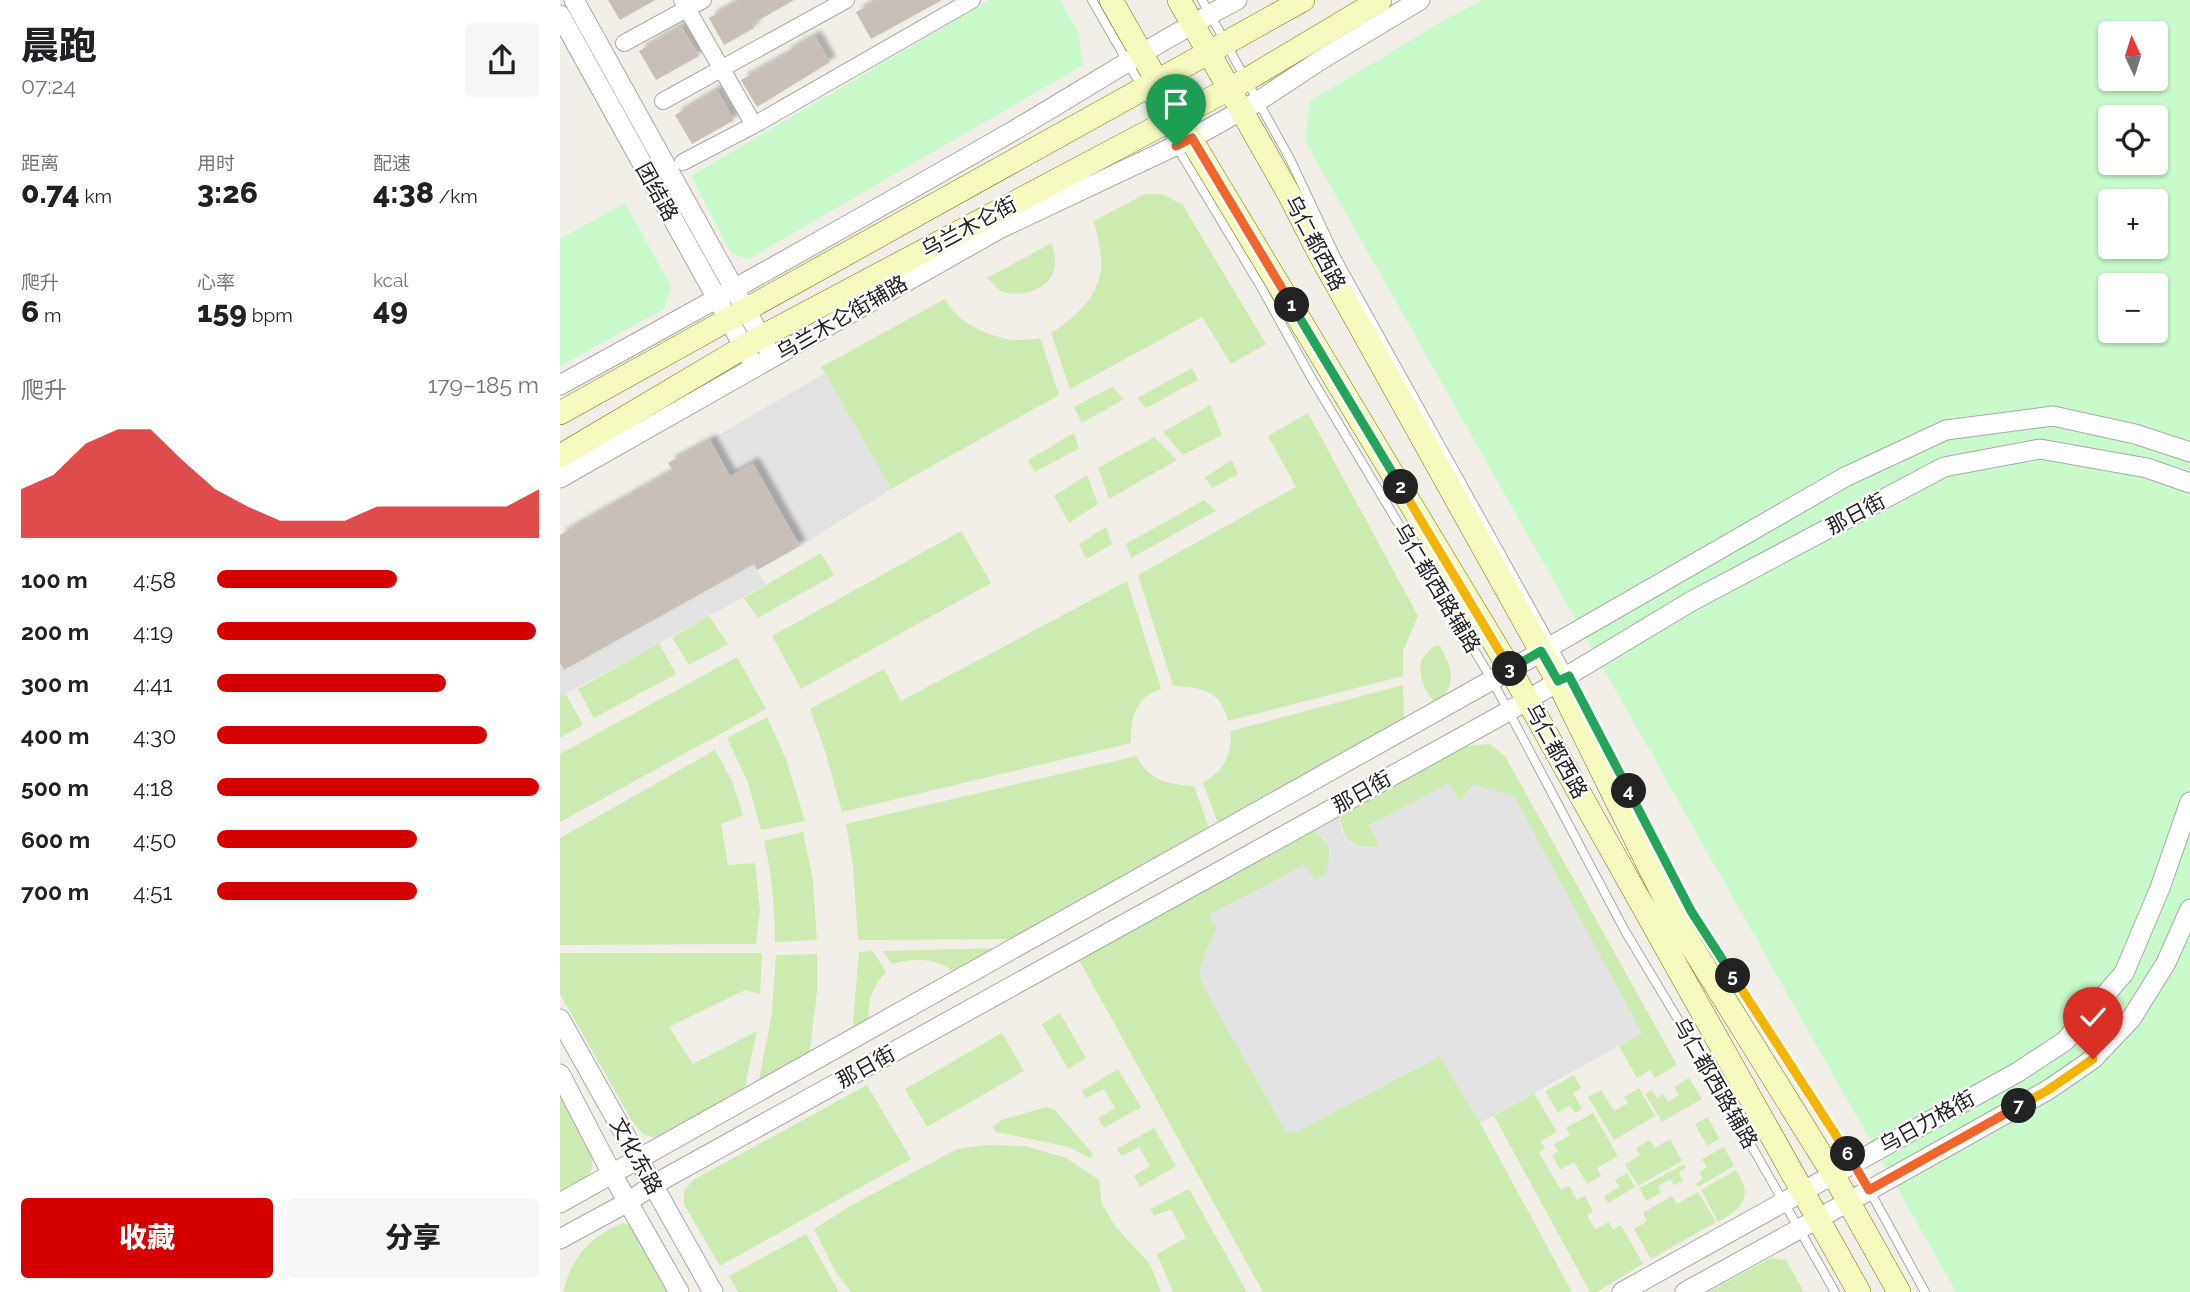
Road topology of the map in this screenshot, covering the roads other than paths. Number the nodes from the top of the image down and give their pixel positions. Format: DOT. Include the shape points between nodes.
graph roads {
  1 [pos="574,0"];
  2 [pos="704,0"];
  3 [pos="846,0"];
  4 [pos="1092,0"];
  5 [pos="1111,0"];
  6 [pos="1179,0"];
  7 [pos="1237,0"];
  8 [pos="1303,0"];
  9 [pos="1380,0"];
  10 [pos="1420,0"];
  11 [pos="966,1"];
  12 [pos="685,4"];
  13 [pos="1201,13"];
  14 [pos="560,15"];
  15 [pos="625,43"];
  16 [pos="1217,47"];
  17 [pos="1135,58"];
  18 [pos="722,69"];
  19 [pos="1149,84"];
  20 [pos="1237,85"];
  21 [pos="663,102"];
  22 [pos="1249,106"];
  23 [pos="1170,120"];
  24 [pos="754,125"];
  25 [pos="1184,142"];
  26 [pos="683,162"];
  27 [pos="731,304"];
  28 [pos="752,341"];
  29 [pos="764,363"];
  30 [pos="560,385"];
  31 [pos="560,413"];
  32 [pos="2190,452"];
  33 [pos="560,456"];
  34 [pos="560,478"];
  35 [pos="2190,483"];
  36 [pos="1547,648"];
  37 [pos="1501,675"];
  38 [pos="1563,678"];
  39 [pos="1518,705"];
  40 [pos="2190,802"];
  41 [pos="2190,909"];
  42 [pos="560,1019"];
  43 [pos="560,1074"];
  44 [pos="639,1160"];
  45 [pos="1854,1163"];
  46 [pos="612,1174"];
  47 [pos="1833,1174"];
  48 [pos="653,1185"];
  49 [pos="1793,1196"];
  50 [pos="1860,1196"];
  51 [pos="628,1202"];
  52 [pos="560,1203"];
  53 [pos="1809,1223"];
  54 [pos="560,1239"];
  55 [pos="679,1292"];
  56 [pos="713,1292"];
  57 [pos="1622,1292"];
  58 [pos="1685,1292"];
  59 [pos="1835,1292"];
  60 [pos="1859,1292"];
  61 [pos="1899,1292"];
  62 [pos="1926,1292"];
  1 -- 27 [label="street"];
  2 -- 12 [label="street"];
  3 -- 18 [label="street"];
  4 -- 17 [label="lane"];
  5 -- 17 [label="main road, 乌仁都西路"];
  6 -- 13 [label="main road, 乌仁都西路"];
  7 -- 13 [label="street"];
  8 -- 16 [label="main road, 乌兰木仑街"];
  9 -- 20 [label="main road, 乌兰木仑街"];
  10 -- 22 [label="street, 乌兰木仑街辅路"];
  11 -- 24 [label="street"];
  12 -- 15 [label="street"];
  12 -- 18 [label="street"];
  13 -- 16 [label="main road, 乌仁都西路"];
  13 -- 17 [label="street"];
  14 -- 27 [label="street, 团结路"];
  16 -- 19 [label="main road, 乌兰木仑街"];
  16 -- 20 [label="main road, 乌仁都西路"];
  17 -- 19 [label="main road, 乌仁都西路"];
  17 -- 27 [label="street"];
  18 -- 21 [label="street"];
  18 -- 24 [label="street"];
  19 -- 23 [label="main road, 乌仁都西路"];
  19 -- 27 [label="main road, 乌兰木仑街"];
  20 -- 22 [label="main road, 乌仁都西路"];
  20 -- 23 [label="main road, 乌兰木仑街"];
  22 -- 25 [label="street, 乌兰木仑街辅路"];
  22 -- 36 [label="main road, 乌仁都西路"];
  23 -- 25 [label="main road, 乌仁都西路"];
  23 -- 28 [label="main road, 乌兰木仑街"];
  24 -- 26 [label="street"];
  25 -- 29 [label="street, 乌兰木仑街辅路" via="999,229"];
  25 -- 37 [label="main road, 乌仁都西路"];
  27 -- 28 [label="street, 团结路"];
  27 -- 30 [label="street"];
  27 -- 31 [label="main road, 乌兰木仑街"];
  28 -- 29 [label="street, 团结路"];
  28 -- 33 [label="main road, 乌兰木仑街"];
  29 -- 34 [label="street, 乌兰木仑街辅路"];
  32 -- 36 [label="street, 那日街" via="2053,416 1946,430 1845,477"];
  35 -- 38 [label="street, 那日街" via="2147,468 2040,449 1944,467 1690,601"];
  36 -- 37 [label="street, 那日街"];
  36 -- 38 [label="main road, 乌仁都西路"];
  37 -- 39 [label="main road, 乌仁都西路"];
  37 -- 44 [label="street, 那日街"];
  38 -- 39 [label="street, 那日街"];
  38 -- 45 [label="lane" via="1691,911"];
  38 -- 47 [label="main road, 乌仁都西路" via="1676,921"];
  39 -- 48 [label="street, 那日街"];
  39 -- 49 [label="main road, 乌仁都西路"];
  40 -- 45 [label="street, 乌日力格街" via="2124,974 2065,1041"];
  41 -- 50 [label="street, 乌日力格街" via="2166,963 2131,1019 2093,1059 2048,1090"];
  42 -- 44 [label="street, 文化东路"];
  43 -- 46 [label="street, 文化东路"];
  44 -- 46 [label="street, 那日街"];
  44 -- 48 [label="street, 文化东路"];
  45 -- 47 [label="street, 乌日力格街"];
  45 -- 50 [label="lane"];
  46 -- 51 [label="street, 文化东路"];
  46 -- 52 [label="street, 那日街"];
  47 -- 49 [label="street, 乌日力格街"];
  47 -- 50 [label="main road, 乌仁都西路"];
  48 -- 51 [label="street, 那日街"];
  48 -- 56 [label="street, 文化东路"];
  49 -- 53 [label="main road, 乌仁都西路"];
  49 -- 57 [label="street, 乌日力格街"];
  50 -- 53 [label="street, 乌日力格街"];
  50 -- 61 [label="main road, 乌仁都西路"];
  50 -- 62 [label="lane"];
  51 -- 54 [label="street, 那日街"];
  51 -- 55 [label="street, 文化东路"];
  53 -- 58 [label="street, 乌日力格街"];
  53 -- 59 [label="lane"];
  53 -- 60 [label="main road, 乌仁都西路"];
}
